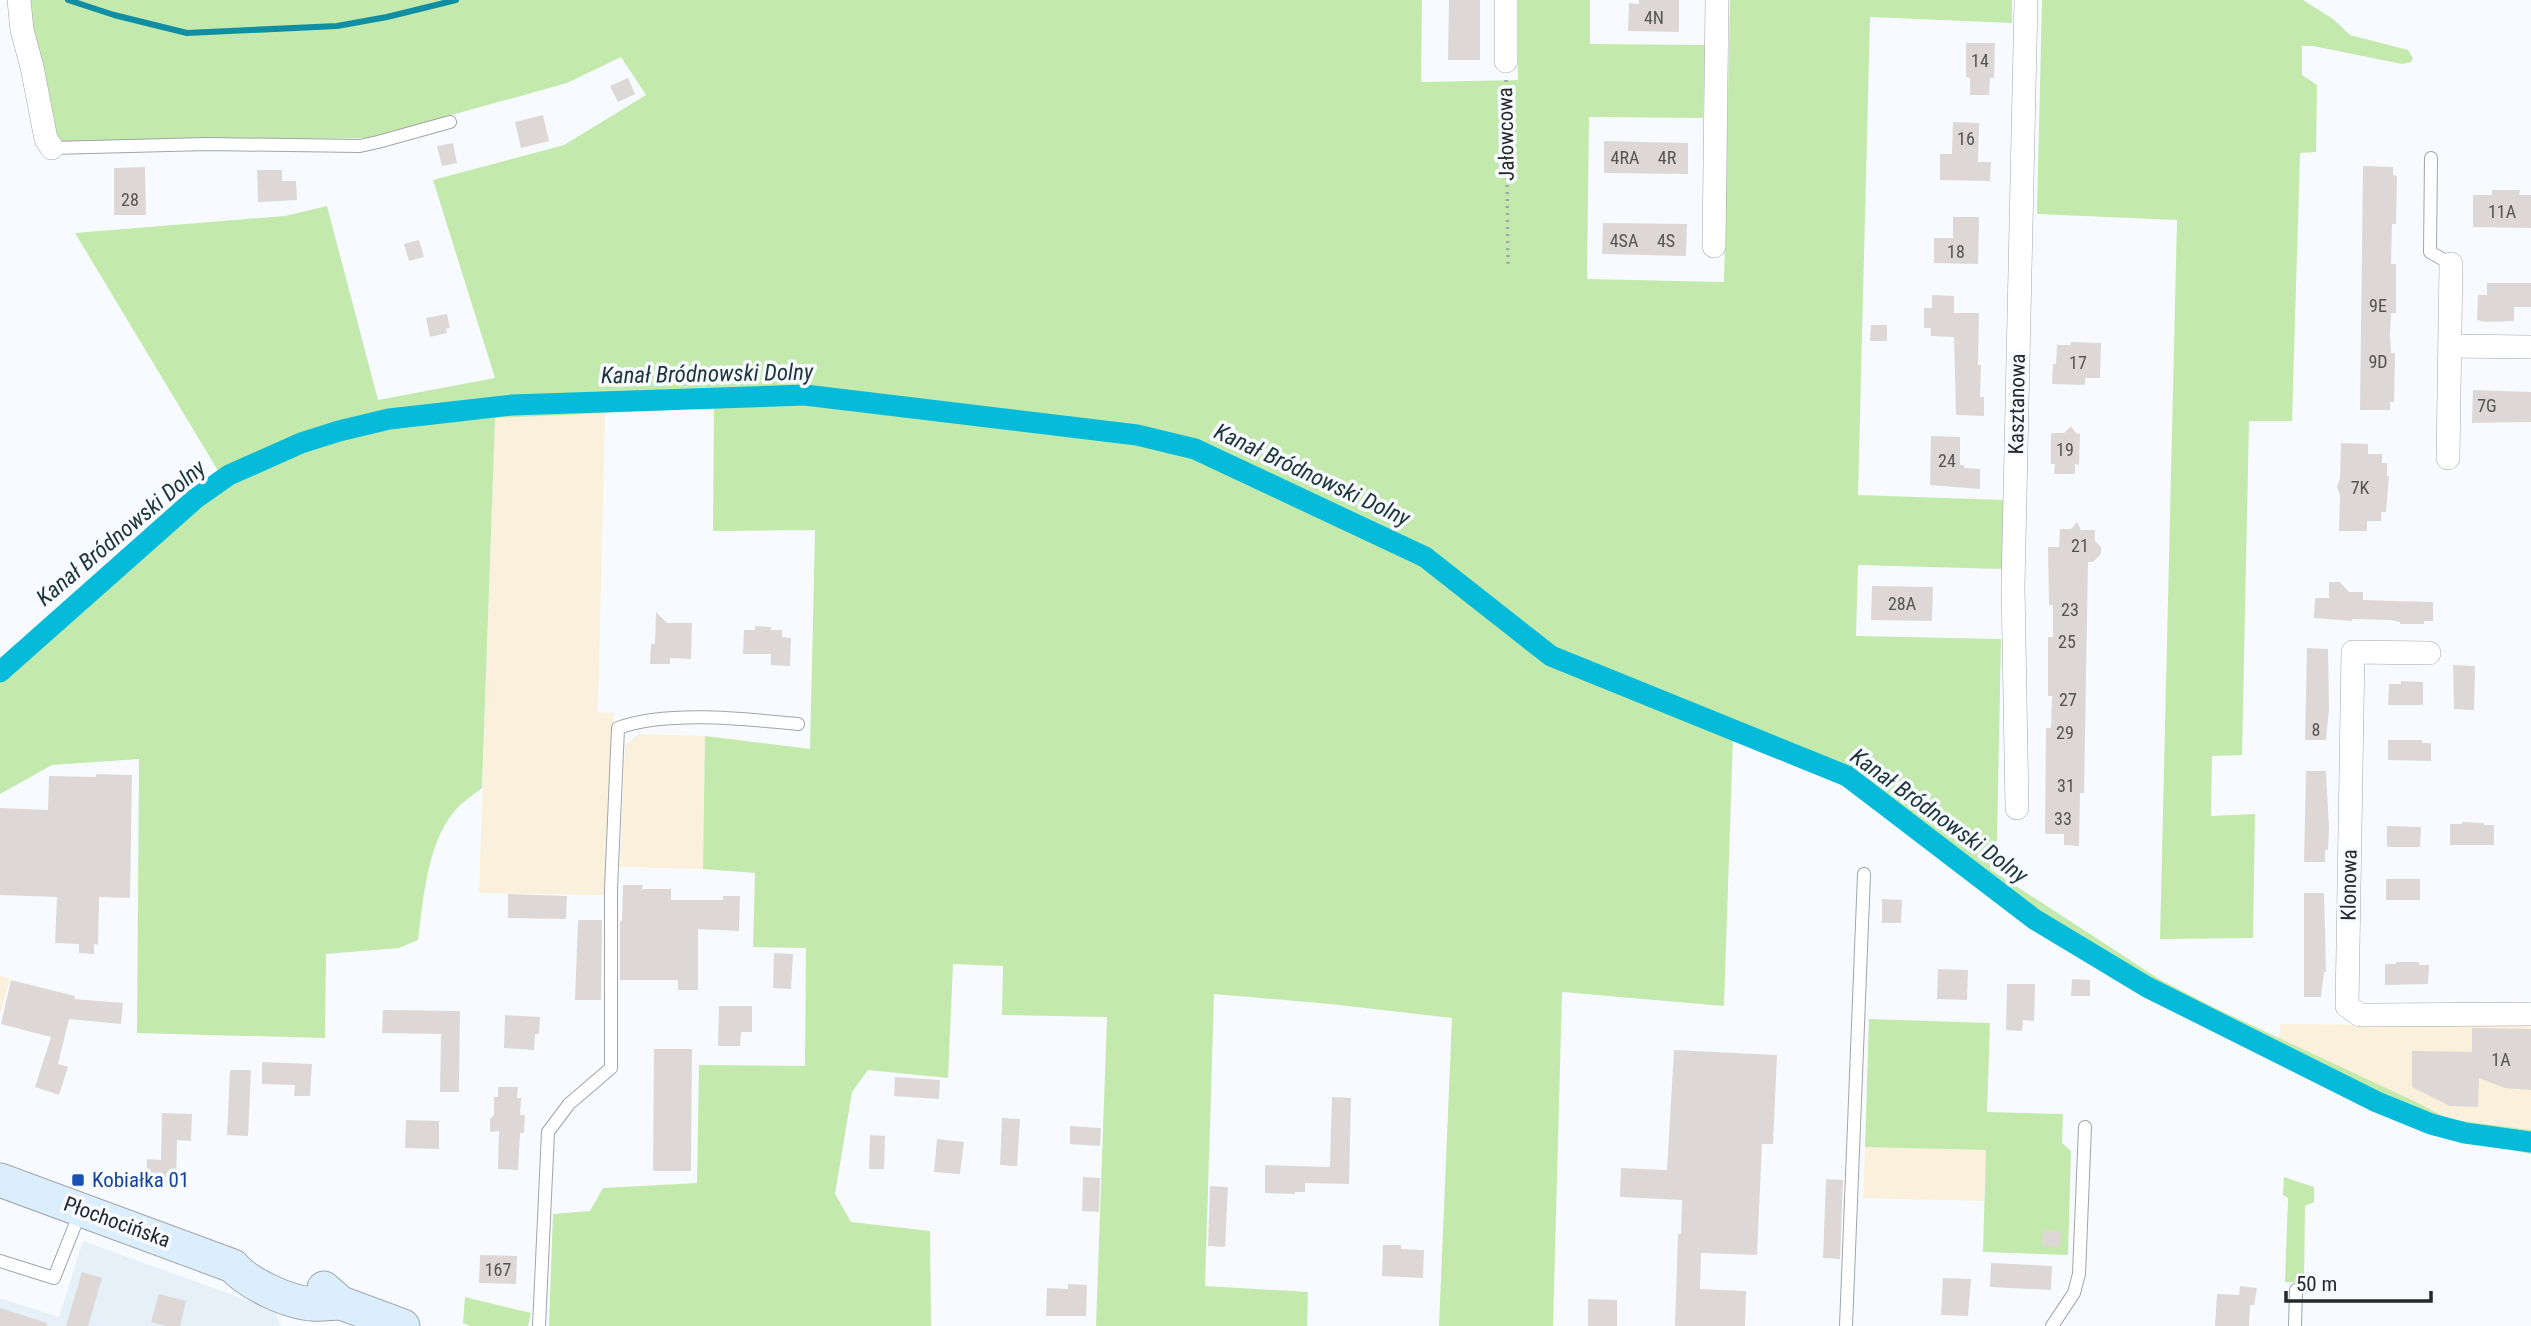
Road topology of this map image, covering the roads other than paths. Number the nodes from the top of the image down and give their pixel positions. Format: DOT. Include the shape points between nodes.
graph roads {
  1 [pos="19,0"];
  2 [pos="1506,0"];
  3 [pos="1717,0"];
  4 [pos="2026,0"];
  5 [pos="1506,61"];
  6 [pos="450,122"];
  7 [pos="52,148"];
  8 [pos="2431,158"];
  9 [pos="1714,246"];
  10 [pos="2451,264"];
  11 [pos="2450,346"];
  12 [pos="2531,348"];
  13 [pos="2448,458"];
  14 [pos="2429,653"];
  15 [pos="798,724"];
  16 [pos="2017,808"];
  17 [pos="1864,874"];
  18 [pos="2531,1014"];
  19 [pos="2085,1126"];
  20 [pos="0,1180"];
  21 [pos="81,1209"];
  22 [pos="0,1261"];
  23 [pos="2296,1290"];
  24 [pos="337,1314"];
  25 [pos="403,1326"];
  26 [pos="539,1326"];
  27 [pos="1846,1326"];
  28 [pos="2052,1326"];
  29 [pos="2295,1326"];
  1 -- 7 [label="street" via="46,139"];
  2 -- 5 [label="street, Jałowcowa"];
  3 -- 9 [label="street"];
  4 -- 16 [label="street, Kasztanowa" via="2013,586"];
  6 -- 7 [label="lane" via="360,146"];
  8 -- 10 [label="lane" via="2430,252"];
  10 -- 11 [label="street"];
  11 -- 12 [label="street"];
  11 -- 13 [label="street"];
  14 -- 18 [label="street, Klonowa" via="2353,652 2347,1006 2360,1015"];
  15 -- 26 [label="lane" via="725,717 638,721 618,728 611,889 611,1068 569,1104 548,1132"];
  17 -- 27 [label="lane"];
  19 -- 28 [label="lane" via="2079,1273 2074,1293"];
  20 -- 21 [label="main road, Płochocińska"];
  21 -- 22 [label="lane" via="54,1278"];
  21 -- 24 [label="main road, Płochocińska" via="233,1266 258,1264 306,1279 321,1286"];
  23 -- 29 [label="lane"];
  24 -- 25 [label="main road, Płochocińska"];
}
